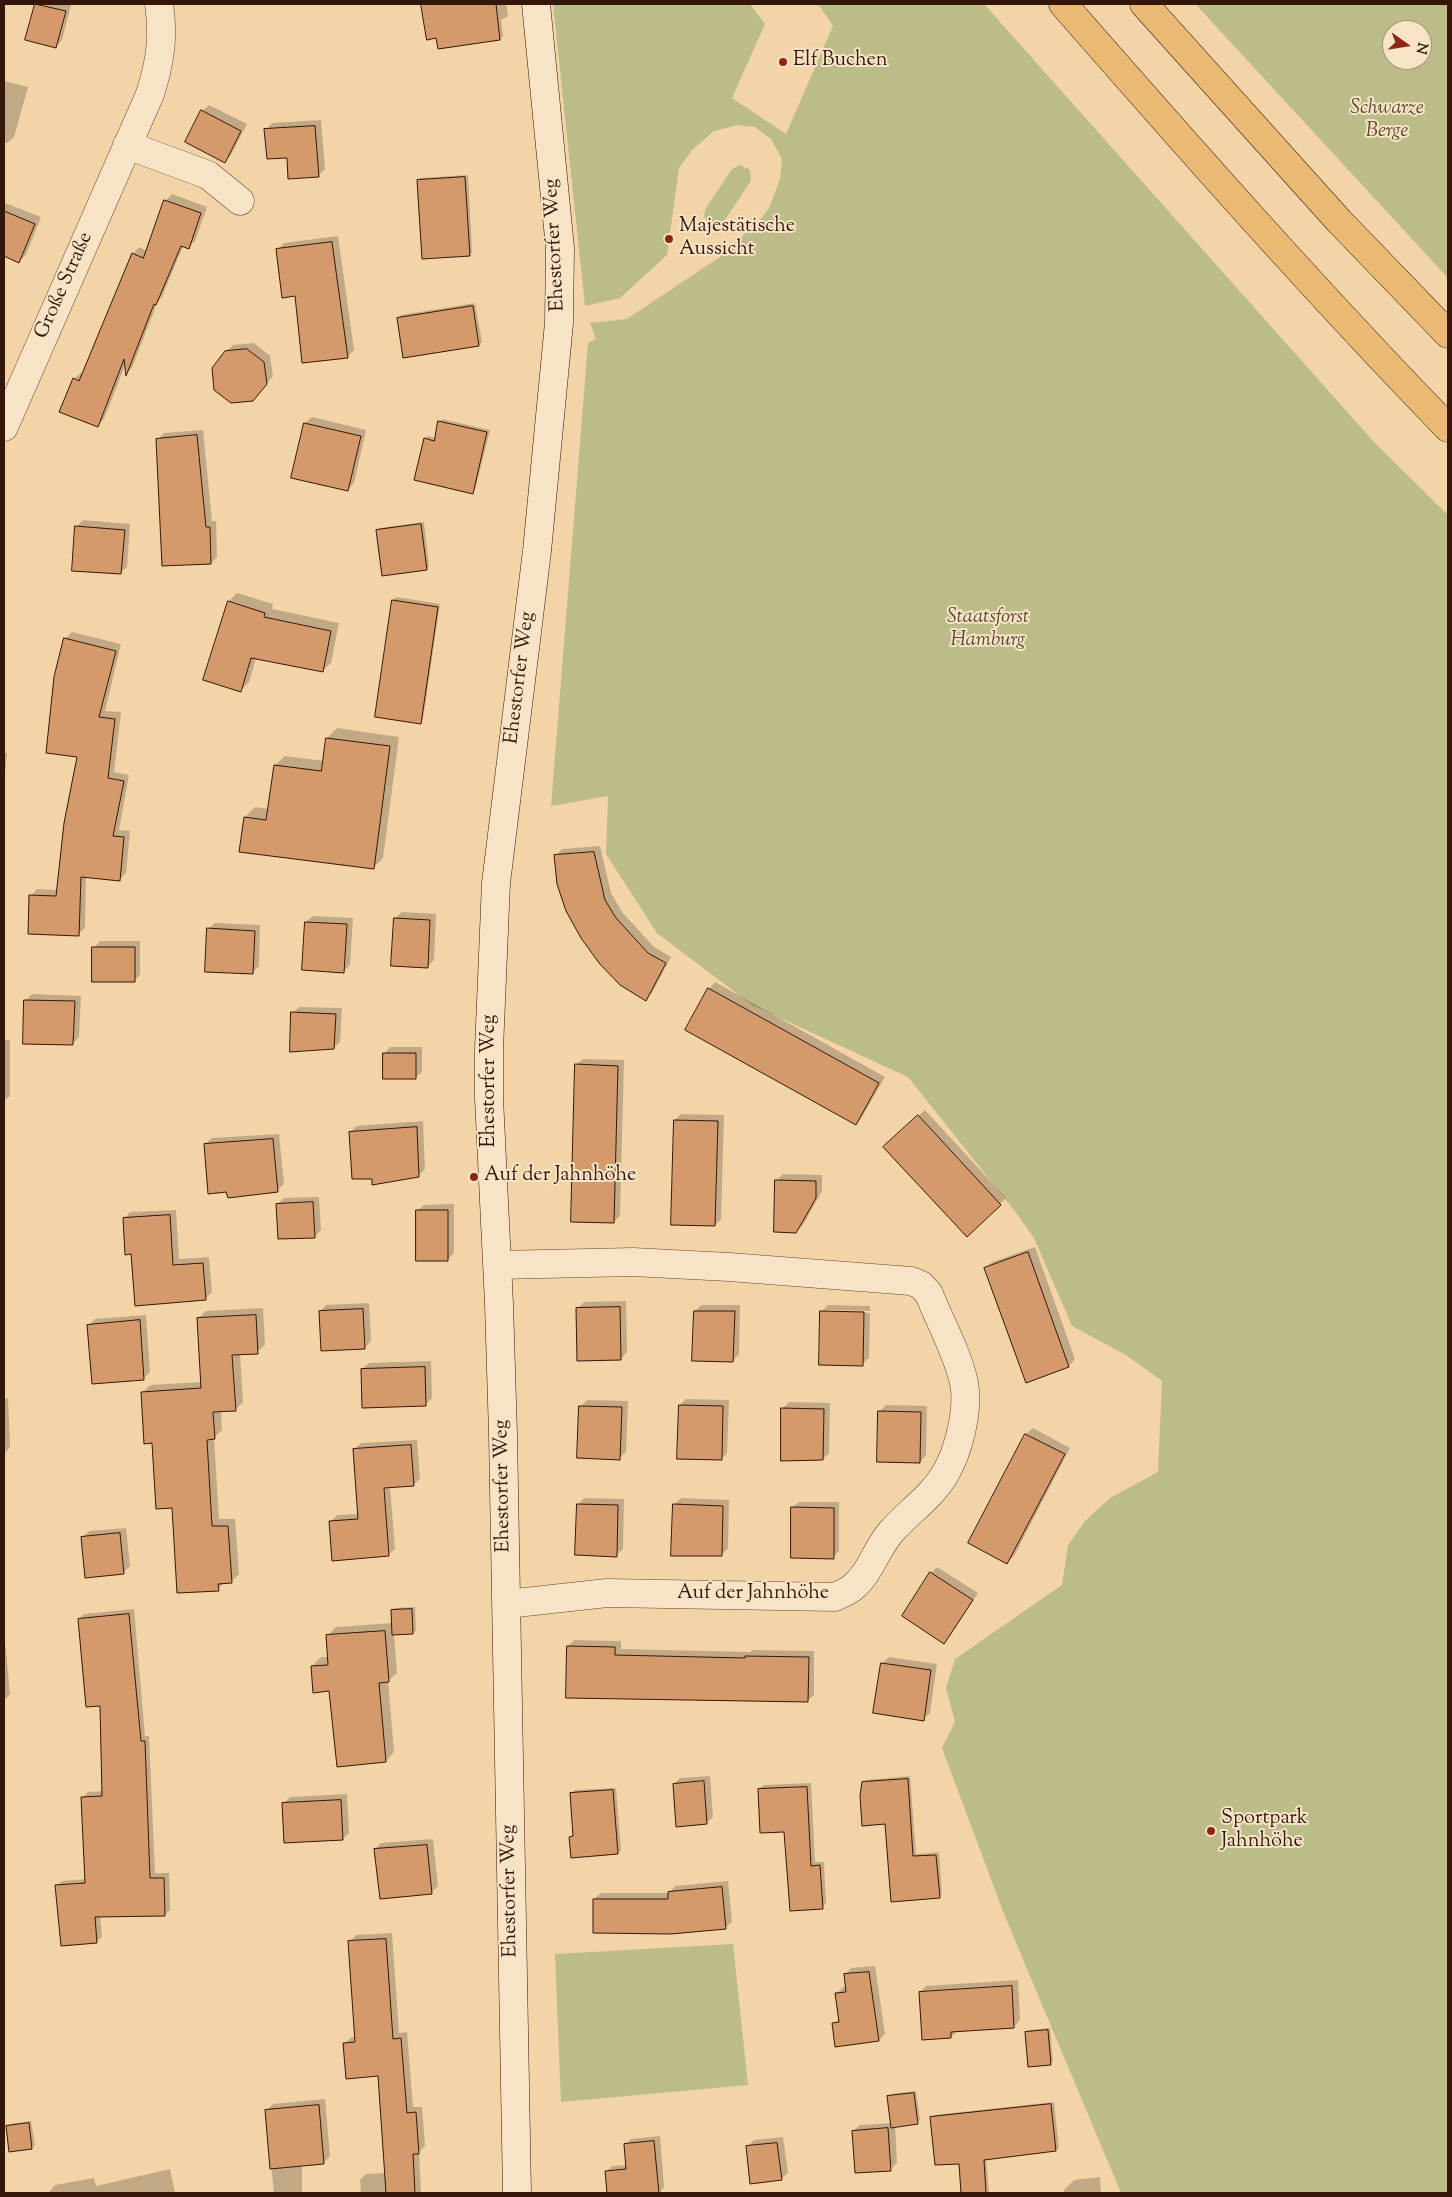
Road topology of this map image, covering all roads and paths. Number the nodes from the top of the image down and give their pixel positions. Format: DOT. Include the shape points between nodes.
graph roads {
  1 [pos="160,4"];
  2 [pos="536,4"];
  3 [pos="1063,4"];
  4 [pos="1144,4"];
  5 [pos="127,145"];
  6 [pos="240,201"];
  7 [pos="1448,334"];
  8 [pos="4,427"];
  9 [pos="1448,428"];
  10 [pos="498,1265"];
  11 [pos="507,1604"];
  12 [pos="517,2193"];
  1 -- 5 [label="main road, Große Straße" via="163,26 160,61 150,94"];
  2 -- 10 [label="main road, Ehestorfer Weg" via="561,282 537,550 493,920 489,1098"];
  3 -- 9 [label="highway" via="1230,195"];
  4 -- 7 [label="highway" via="1339,221"];
  5 -- 6 [label="main road" via="208,175"];
  5 -- 8 [label="main road, Große Straße"];
  10 -- 11 [label="main road, Ehestorfer Weg"];
  10 -- 11 [label="main road, Auf der Jahnhöhe" via="633,1262 911,1281 921,1285 929,1294 964,1383 961,1434 945,1474 922,1504 890,1533 866,1573 852,1589 835,1597 607,1593"];
  11 -- 12 [label="main road, Ehestorfer Weg"];
}
